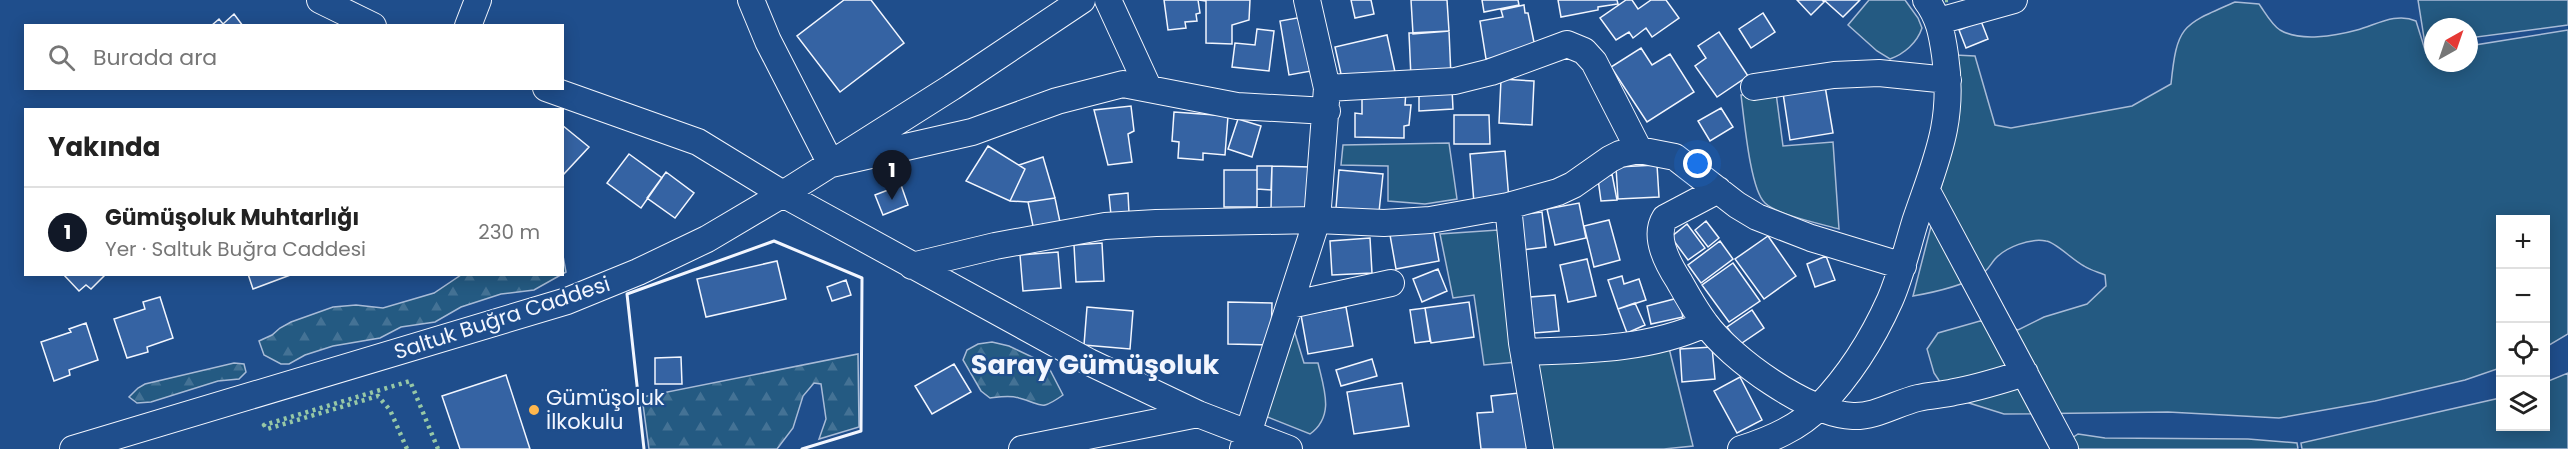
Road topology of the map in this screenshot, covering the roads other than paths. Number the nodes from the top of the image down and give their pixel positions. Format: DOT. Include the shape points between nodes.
graph roads {
  1 [pos="320,0"];
  2 [pos="478,0"];
  3 [pos="751,0"];
  4 [pos="1108,0"];
  5 [pos="1307,0"];
  6 [pos="2014,0"];
  7 [pos="1066,4"];
  8 [pos="1933,10"];
  9 [pos="370,24"];
  10 [pos="469,24"];
  11 [pos="1948,80"];
  12 [pos="1148,87"];
  13 [pos="1754,87"];
  14 [pos="552,90"];
  15 [pos="1327,100"];
  16 [pos="1639,150"];
  17 [pos="831,164"];
  18 [pos="1718,190"];
  19 [pos="1927,191"];
  20 [pos="783,194"];
  21 [pos="1508,206"];
  22 [pos="1317,220"];
  23 [pos="912,266"];
  24 [pos="1903,266"];
  25 [pos="1391,283"];
  26 [pos="1290,305"];
  27 [pos="1705,324"];
  28 [pos="1524,352"];
  29 [pos="2025,373"];
  30 [pos="1818,408"];
  31 [pos="1198,414"];
  32 [pos="135,440"];
  33 [pos="1245,440"];
  34 [pos="1782,442"];
  35 [pos="73,449"];
  36 [pos="1022,449"];
  37 [pos="1289,449"];
  38 [pos="1539,449"];
  39 [pos="1741,449"];
  40 [pos="2065,449"];
  1 -- 9 [label="street"];
  2 -- 10 [label="street"];
  3 -- 17 [label="street"];
  4 -- 12 [label="street"];
  5 -- 15 [label="street"];
  6 -- 8 [label="street"];
  7 -- 17 [label="street, Saltuk Buğra Caddesi" via="952,87"];
  8 -- 11 [label="street"];
  11 -- 13 [label="street" via="1868,73"];
  11 -- 19 [label="street" via="1947,124"];
  12 -- 15 [label="street" via="1237,106"];
  12 -- 17 [label="street" via="1123,84 1102,89 972,132"];
  14 -- 20 [label="street" via="698,142"];
  15 -- 16 [label="street" via="1455,81 1567,44 1584,51 1594,62"];
  15 -- 22 [label="street"];
  16 -- 18 [label="street" via="1675,157"];
  16 -- 21 [label="street" via="1610,159 1558,192"];
  17 -- 20 [label="street, Saltuk Buğra Caddesi"];
  18 -- 24 [label="street" via="1772,223"];
  18 -- 27 [label="street" via="1665,218 1659,233 1670,266"];
  19 -- 24 [label="street"];
  19 -- 29 [label="street"];
  20 -- 23 [label="street"];
  20 -- 32 [label="street, Saltuk Buğra Caddesi" via="707,238 567,301"];
  21 -- 22 [label="street" via="1402,222"];
  21 -- 28 [label="street"];
  22 -- 23 [label="street" via="1105,226"];
  22 -- 26 [label="street"];
  23 -- 31 [label="street" via="1089,362"];
  24 -- 30 [label="street" via="1868,343"];
  25 -- 26 [label="street"];
  26 -- 33 [label="street"];
  27 -- 28 [label="street" via="1637,345"];
  27 -- 30 [label="street" via="1767,379"];
  28 -- 38 [label="street"];
  29 -- 30 [label="street" via="1853,416"];
  29 -- 40 [label="street"];
  30 -- 34 [label="street"];
  31 -- 33 [label="street"];
  31 -- 36 [label="street"];
  32 -- 35 [label="street, Saltuk Buğra Caddesi"];
  33 -- 37 [label="street"];
  34 -- 39 [label="street"];
}
